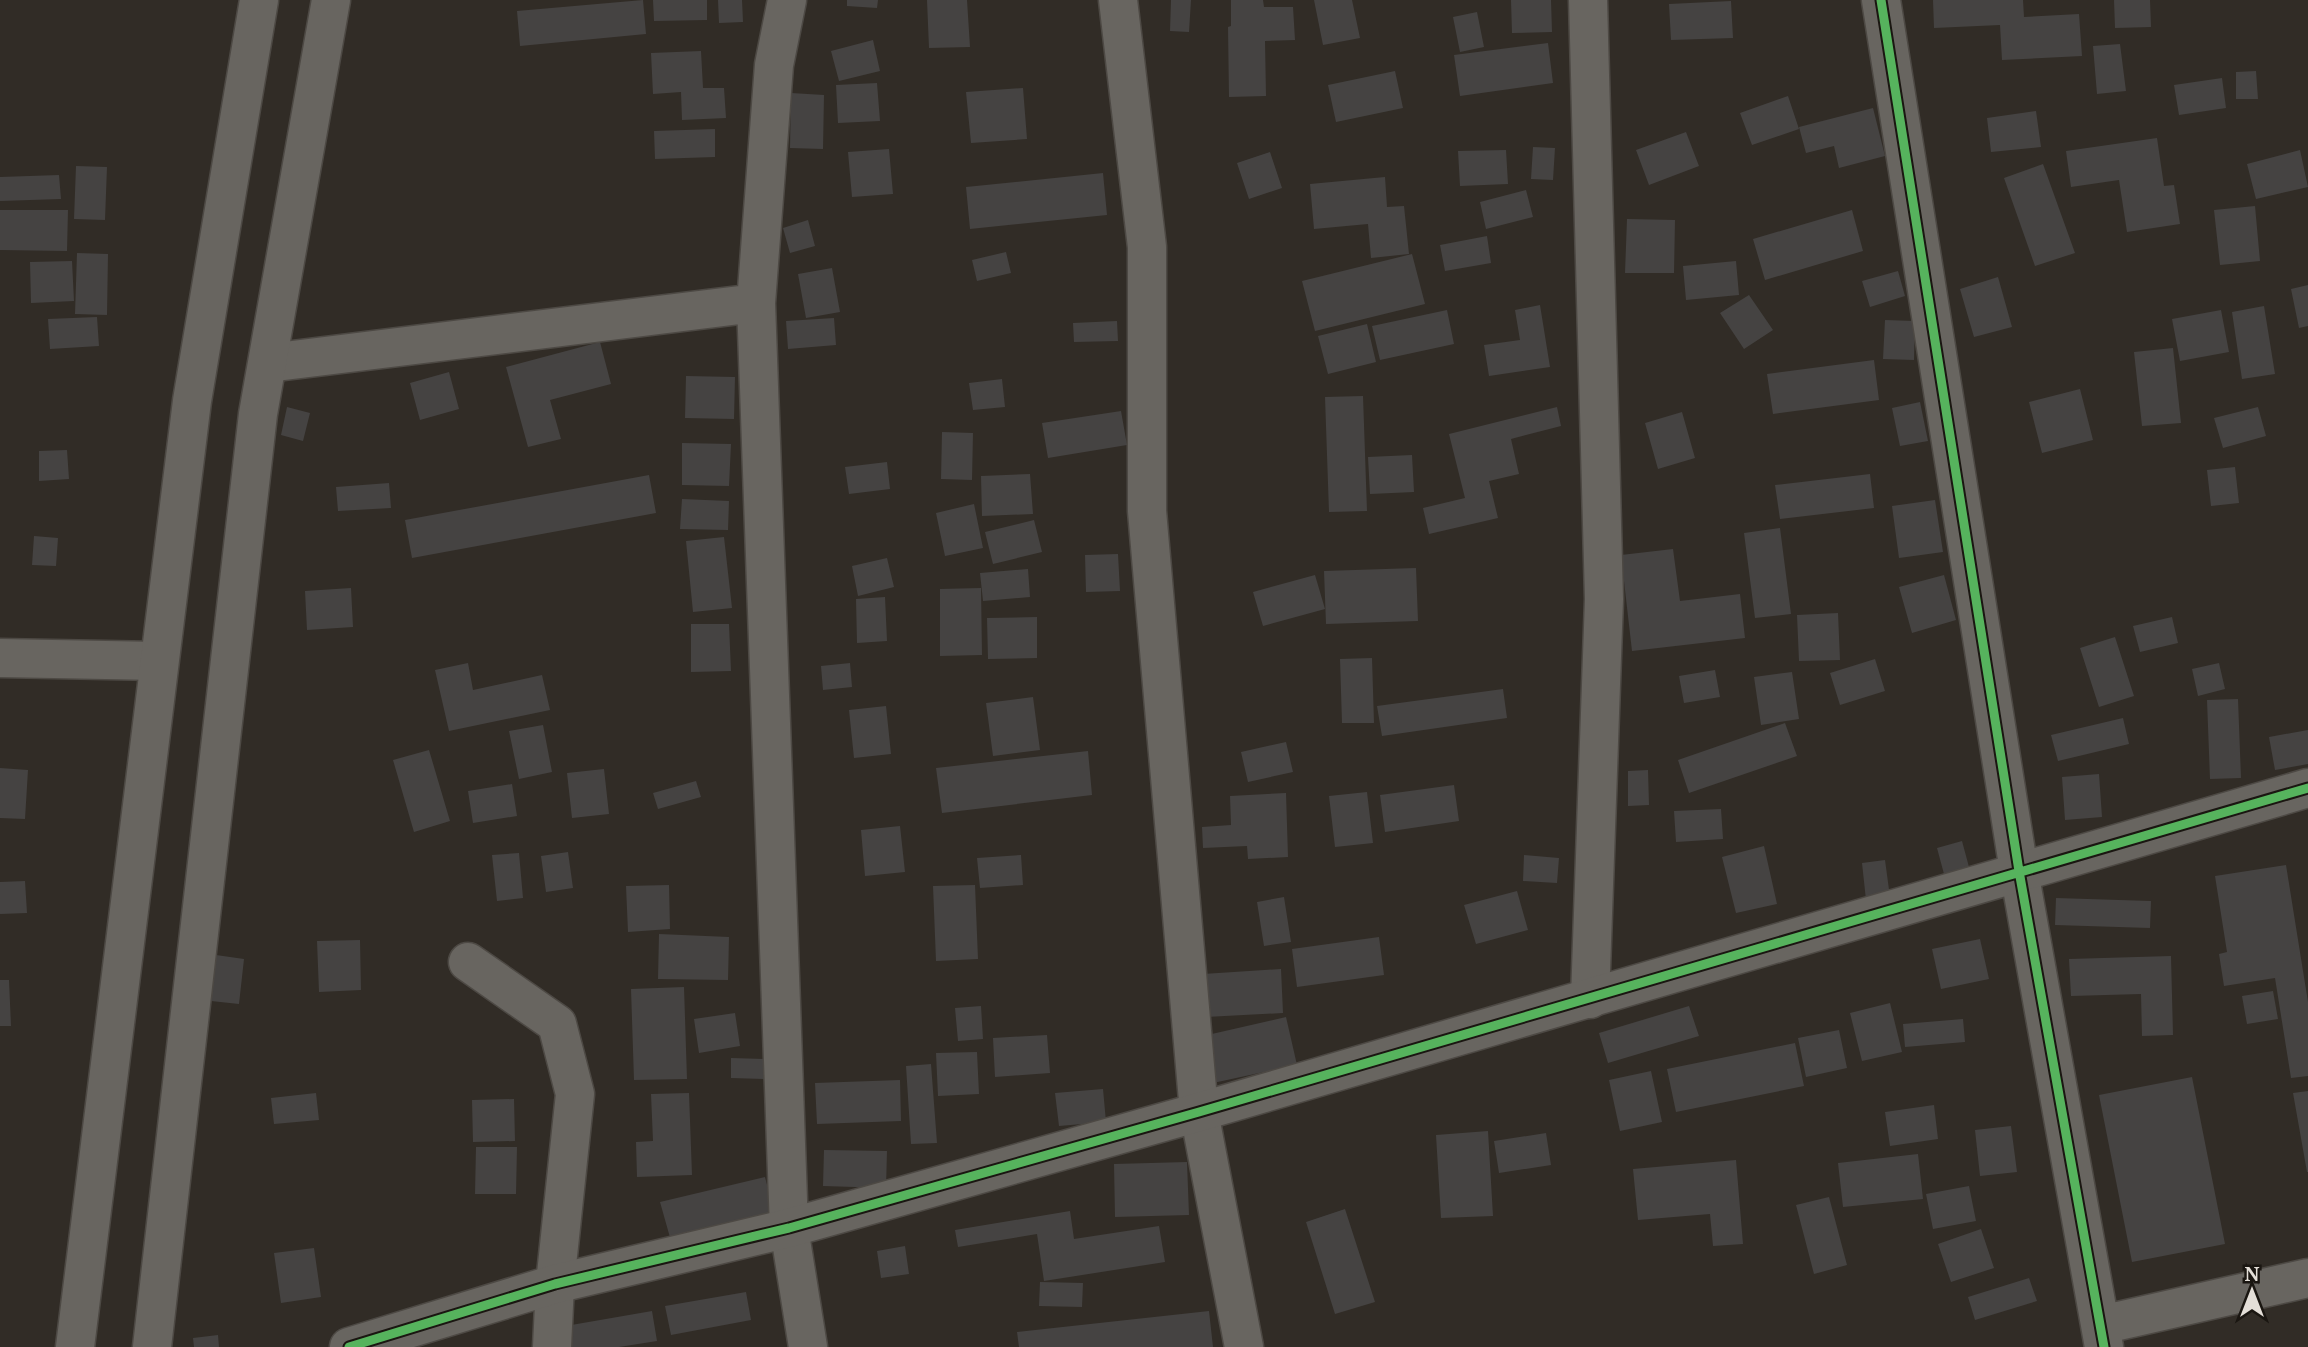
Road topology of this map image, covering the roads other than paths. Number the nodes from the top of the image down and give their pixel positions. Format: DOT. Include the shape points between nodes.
graph roads {
  1 [pos="259,0"];
  2 [pos="331,0"];
  3 [pos="788,0"];
  4 [pos="1118,0"];
  5 [pos="1588,0"];
  6 [pos="1881,0"];
  7 [pos="756,303"];
  8 [pos="268,363"];
  9 [pos="0,658"];
  10 [pos="159,661"];
  11 [pos="2308,788"];
  12 [pos="2019,871"];
  13 [pos="468,962"];
  14 [pos="1590,999"];
  15 [pos="1199,1112"];
  16 [pos="789,1228"];
  17 [pos="2308,1278"];
  18 [pos="555,1284"];
  19 [pos="2102,1336"];
  20 [pos="75,1347"];
  21 [pos="152,1347"];
  22 [pos="349,1347"];
  23 [pos="552,1347"];
  24 [pos="808,1347"];
  25 [pos="1244,1347"];
  1 -- 10 [label="street" via="192,401"];
  2 -- 8 [label="street"];
  3 -- 7 [label="street" via="774,65"];
  4 -- 15 [label="street" via="1147,247 1147,511"];
  5 -- 14 [label="street" via="1604,599"];
  6 -- 12 [label="street"];
  7 -- 8 [label="street"];
  7 -- 16 [label="street"];
  8 -- 21 [label="street" via="258,414"];
  9 -- 10 [label="street"];
  10 -- 20 [label="street"];
  11 -- 12 [label="street"];
  12 -- 14 [label="street"];
  12 -- 19 [label="street"];
  13 -- 18 [label="street" via="556,1024 560,1036 575,1094"];
  14 -- 15 [label="street"];
  15 -- 16 [label="street"];
  15 -- 25 [label="street"];
  16 -- 18 [label="street"];
  16 -- 24 [label="street"];
  17 -- 19 [label="street"];
  18 -- 22 [label="street"];
  18 -- 23 [label="street"];
}
